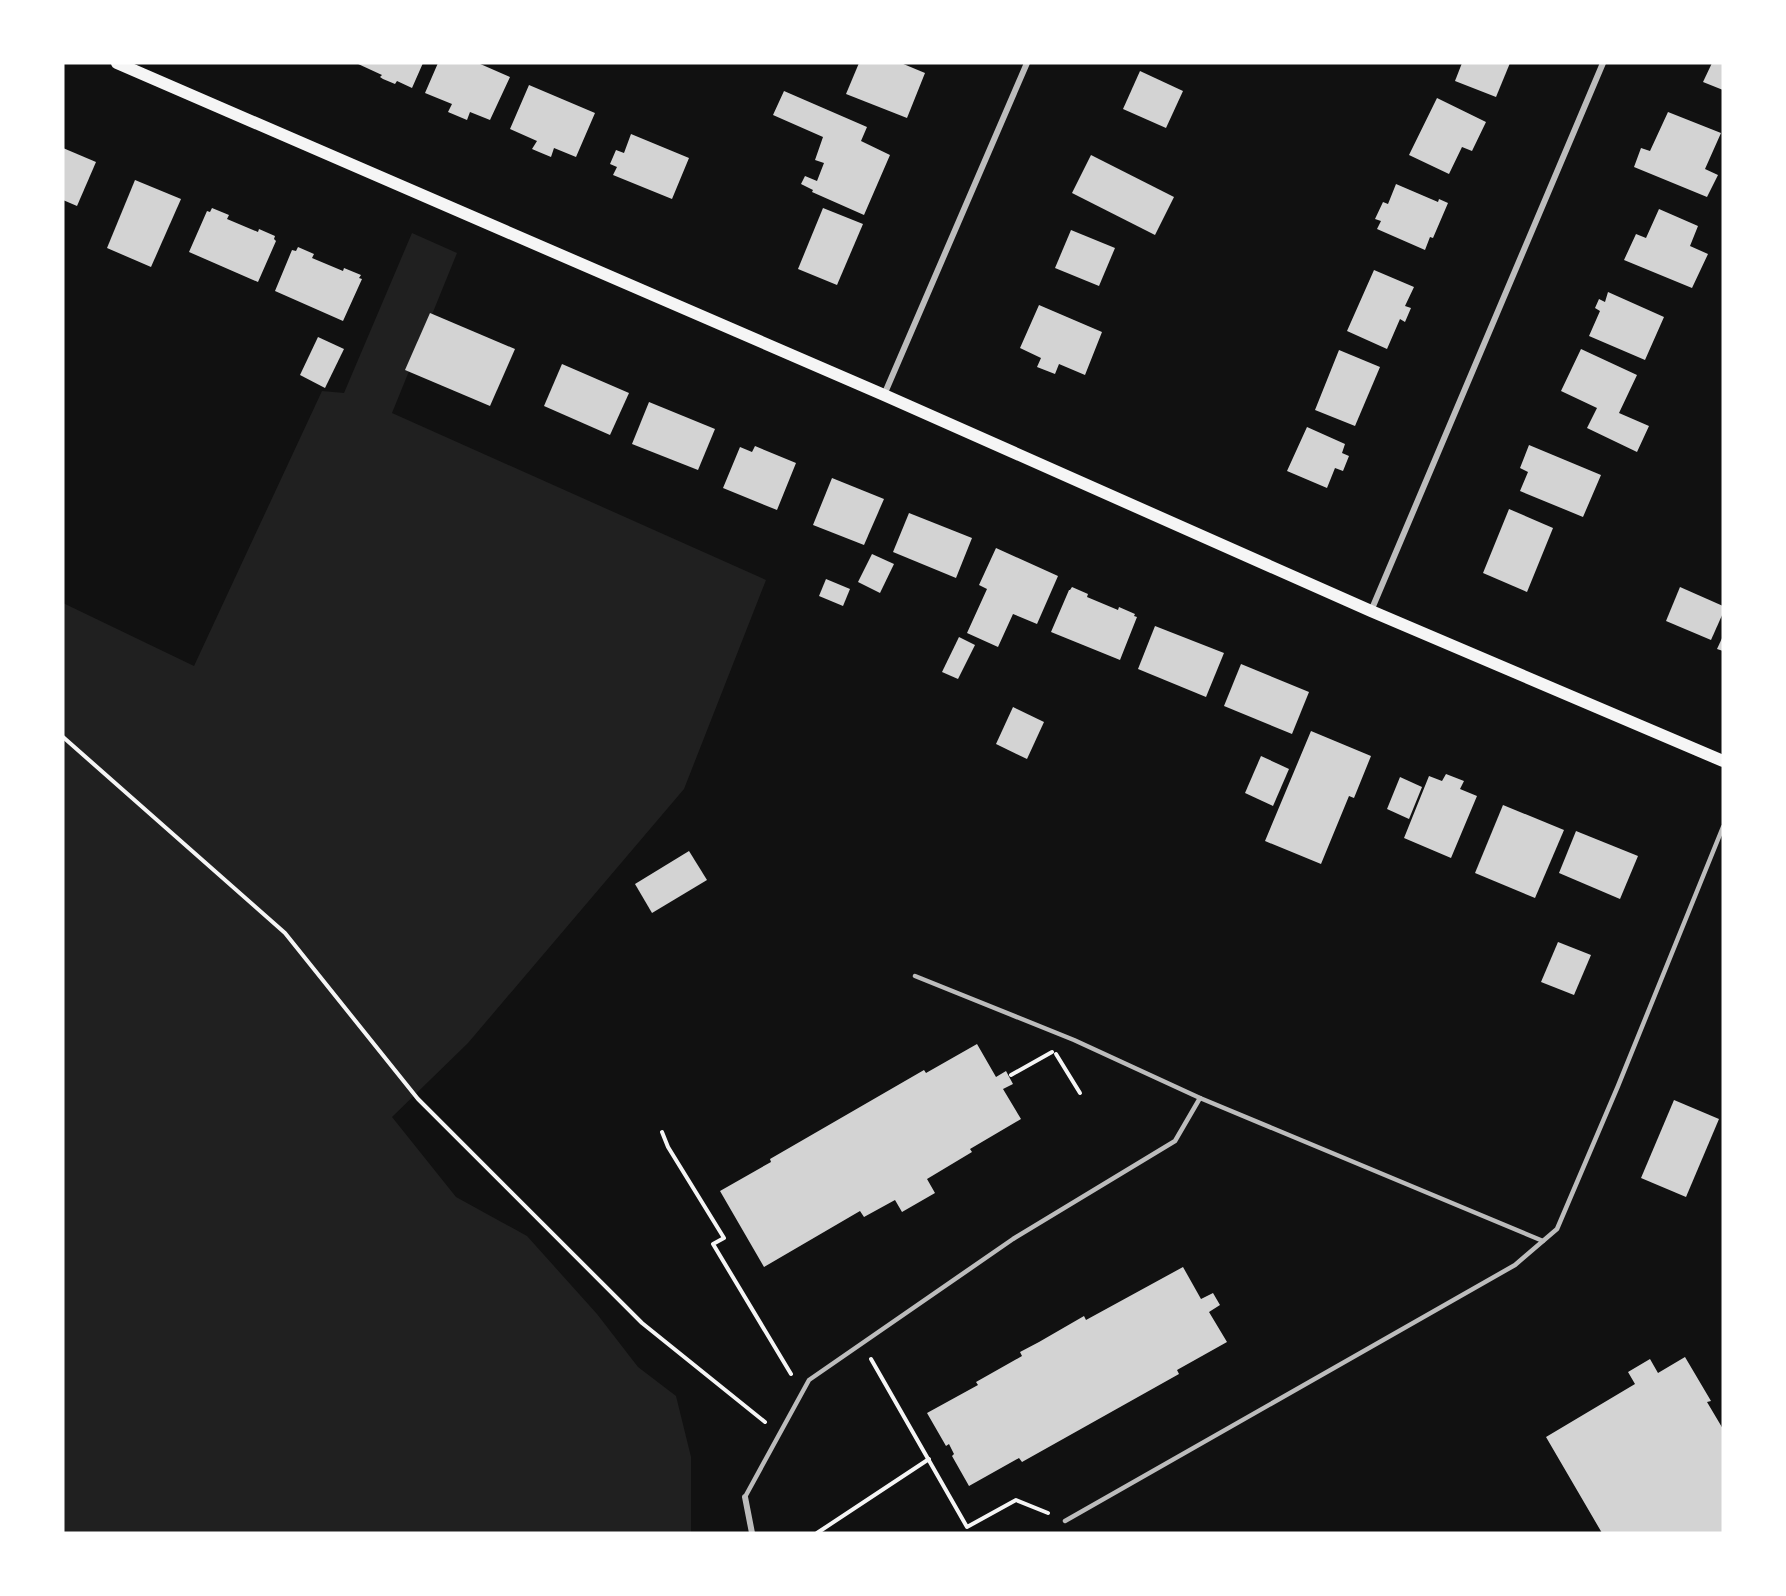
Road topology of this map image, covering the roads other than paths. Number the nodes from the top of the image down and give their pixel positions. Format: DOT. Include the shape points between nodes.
graph roads {
  1 [pos="117,63"];
  2 [pos="1027,63"];
  3 [pos="1603,63"];
  4 [pos="884,395"];
  5 [pos="1371,611"];
  6 [pos="1723,761"];
  7 [pos="1723,827"];
  8 [pos="915,976"];
  9 [pos="1200,1098"];
  10 [pos="1543,1241"];
  11 [pos="745,1497"];
  12 [pos="1065,1521"];
  13 [pos="752,1533"];
  1 -- 4 [label="main road"];
  2 -- 4 [label="street"];
  3 -- 5 [label="street"];
  4 -- 5 [label="main road"];
  5 -- 6 [label="main road"];
  7 -- 10 [label="lane" via="1557,1229"];
  8 -- 9 [label="lane" via="1074,1040"];
  9 -- 10 [label="lane"];
  9 -- 11 [label="lane" via="1175,1141 1013,1239 809,1380"];
  10 -- 12 [label="lane" via="1515,1264"];
  11 -- 13 [label="street"];
}
